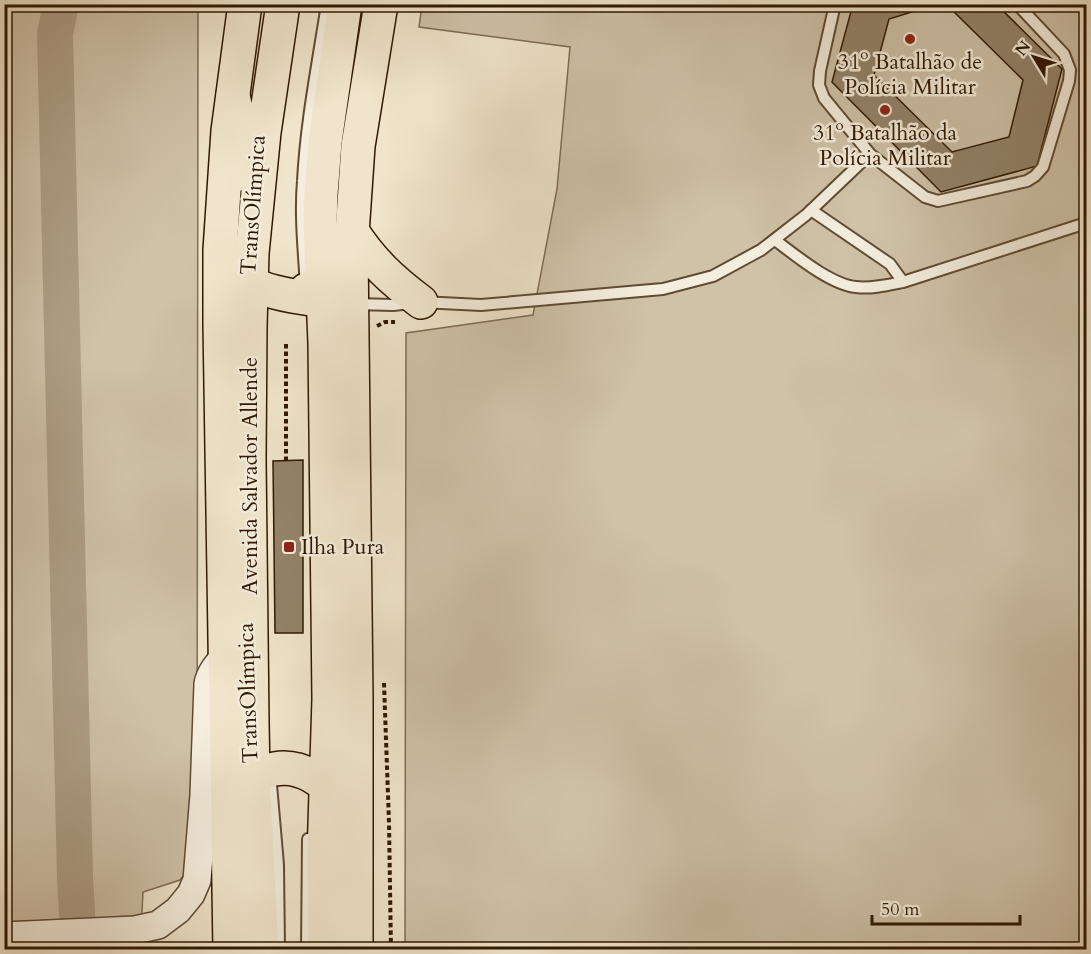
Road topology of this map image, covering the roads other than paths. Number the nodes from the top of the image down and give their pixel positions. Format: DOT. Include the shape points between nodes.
graph roads {
  1 [pos="245,4"];
  2 [pos="283,4"];
  3 [pos="327,4"];
  4 [pos="345,4"];
  5 [pos="381,4"];
  6 [pos="835,4"];
  7 [pos="1017,4"];
  8 [pos="233,96"];
  9 [pos="870,154"];
  10 [pos="811,210"];
  11 [pos="1083,224"];
  12 [pos="774,240"];
  13 [pos="903,282"];
  14 [pos="317,287"];
  15 [pos="409,312"];
  16 [pos="250,327"];
  17 [pos="225,656"];
  18 [pos="264,769"];
  19 [pos="316,778"];
  20 [pos="228,801"];
  21 [pos="309,831"];
  22 [pos="4,936"];
  23 [pos="230,950"];
  24 [pos="262,950"];
  25 [pos="279,950"];
  26 [pos="307,950"];
  27 [pos="325,950"];
  28 [pos="343,950"];
  29 [pos="356,950"];
  1 -- 8 [label="main road, Avenida Salvador Allende"];
  2 -- 14 [label="main road, Avenida Salvador Allende" via="264,132 252,253"];
  3 -- 14 [label="lane" via="302,184 302,233"];
  4 -- 14 [label="main road, Avenida Salvador Allende" via="325,142"];
  5 -- 14 [label="main road, Avenida Salvador Allende" via="354,188"];
  6 -- 9 [label="lane" via="819,86 824,98"];
  7 -- 9 [label="lane" via="1064,54 1070,70 1043,167 1035,176 938,201 925,197"];
  8 -- 14 [label="main road" via="241,131 234,253 243,273"];
  8 -- 17 [label="main road, Avenida Salvador Allende" via="220,260"];
  9 -- 10 [label="lane"];
  10 -- 12 [label="lane"];
  10 -- 13 [label="lane" via="891,264"];
  11 -- 13 [label="lane"];
  12 -- 13 [label="lane" via="827,278 855,287"];
  12 -- 15 [label="lane" via="713,276 663,289"];
  14 -- 15 [label="lane"];
  14 -- 15 [label="lane"];
  14 -- 15 [label="main road" via="364,250 399,284"];
  14 -- 16 [label="main road, Avenida Salvador Allende"];
  14 -- 16 [label="main road" via="283,313 264,315"];
  14 -- 19 [label="main road, Avenida Salvador Allende" via="329,699"];
  14 -- 29 [label="main road, Avenida Salvador Allende" via="356,699"];
  16 -- 18 [label="main road, Avenida Salvador Allende" via="250,577"];
  17 -- 20 [label="main road, Avenida Salvador Allende"];
  17 -- 22 [label="street" via="208,684 197,880 178,910 158,925 135,930"];
  18 -- 19 [label="main road" via="294,769"];
  18 -- 20 [label="main road"];
  18 -- 24 [label="main road, Avenida Salvador Allende"];
  18 -- 25 [label="lane, TransOlímpica" via="278,865"];
  19 -- 27 [label="main road, Avenida Salvador Allende" via="324,856"];
  19 -- 28 [label="main road" via="334,794 342,811"];
  20 -- 23 [label="main road, Avenida Salvador Allende"];
  21 -- 26 [label="lane"];
}
